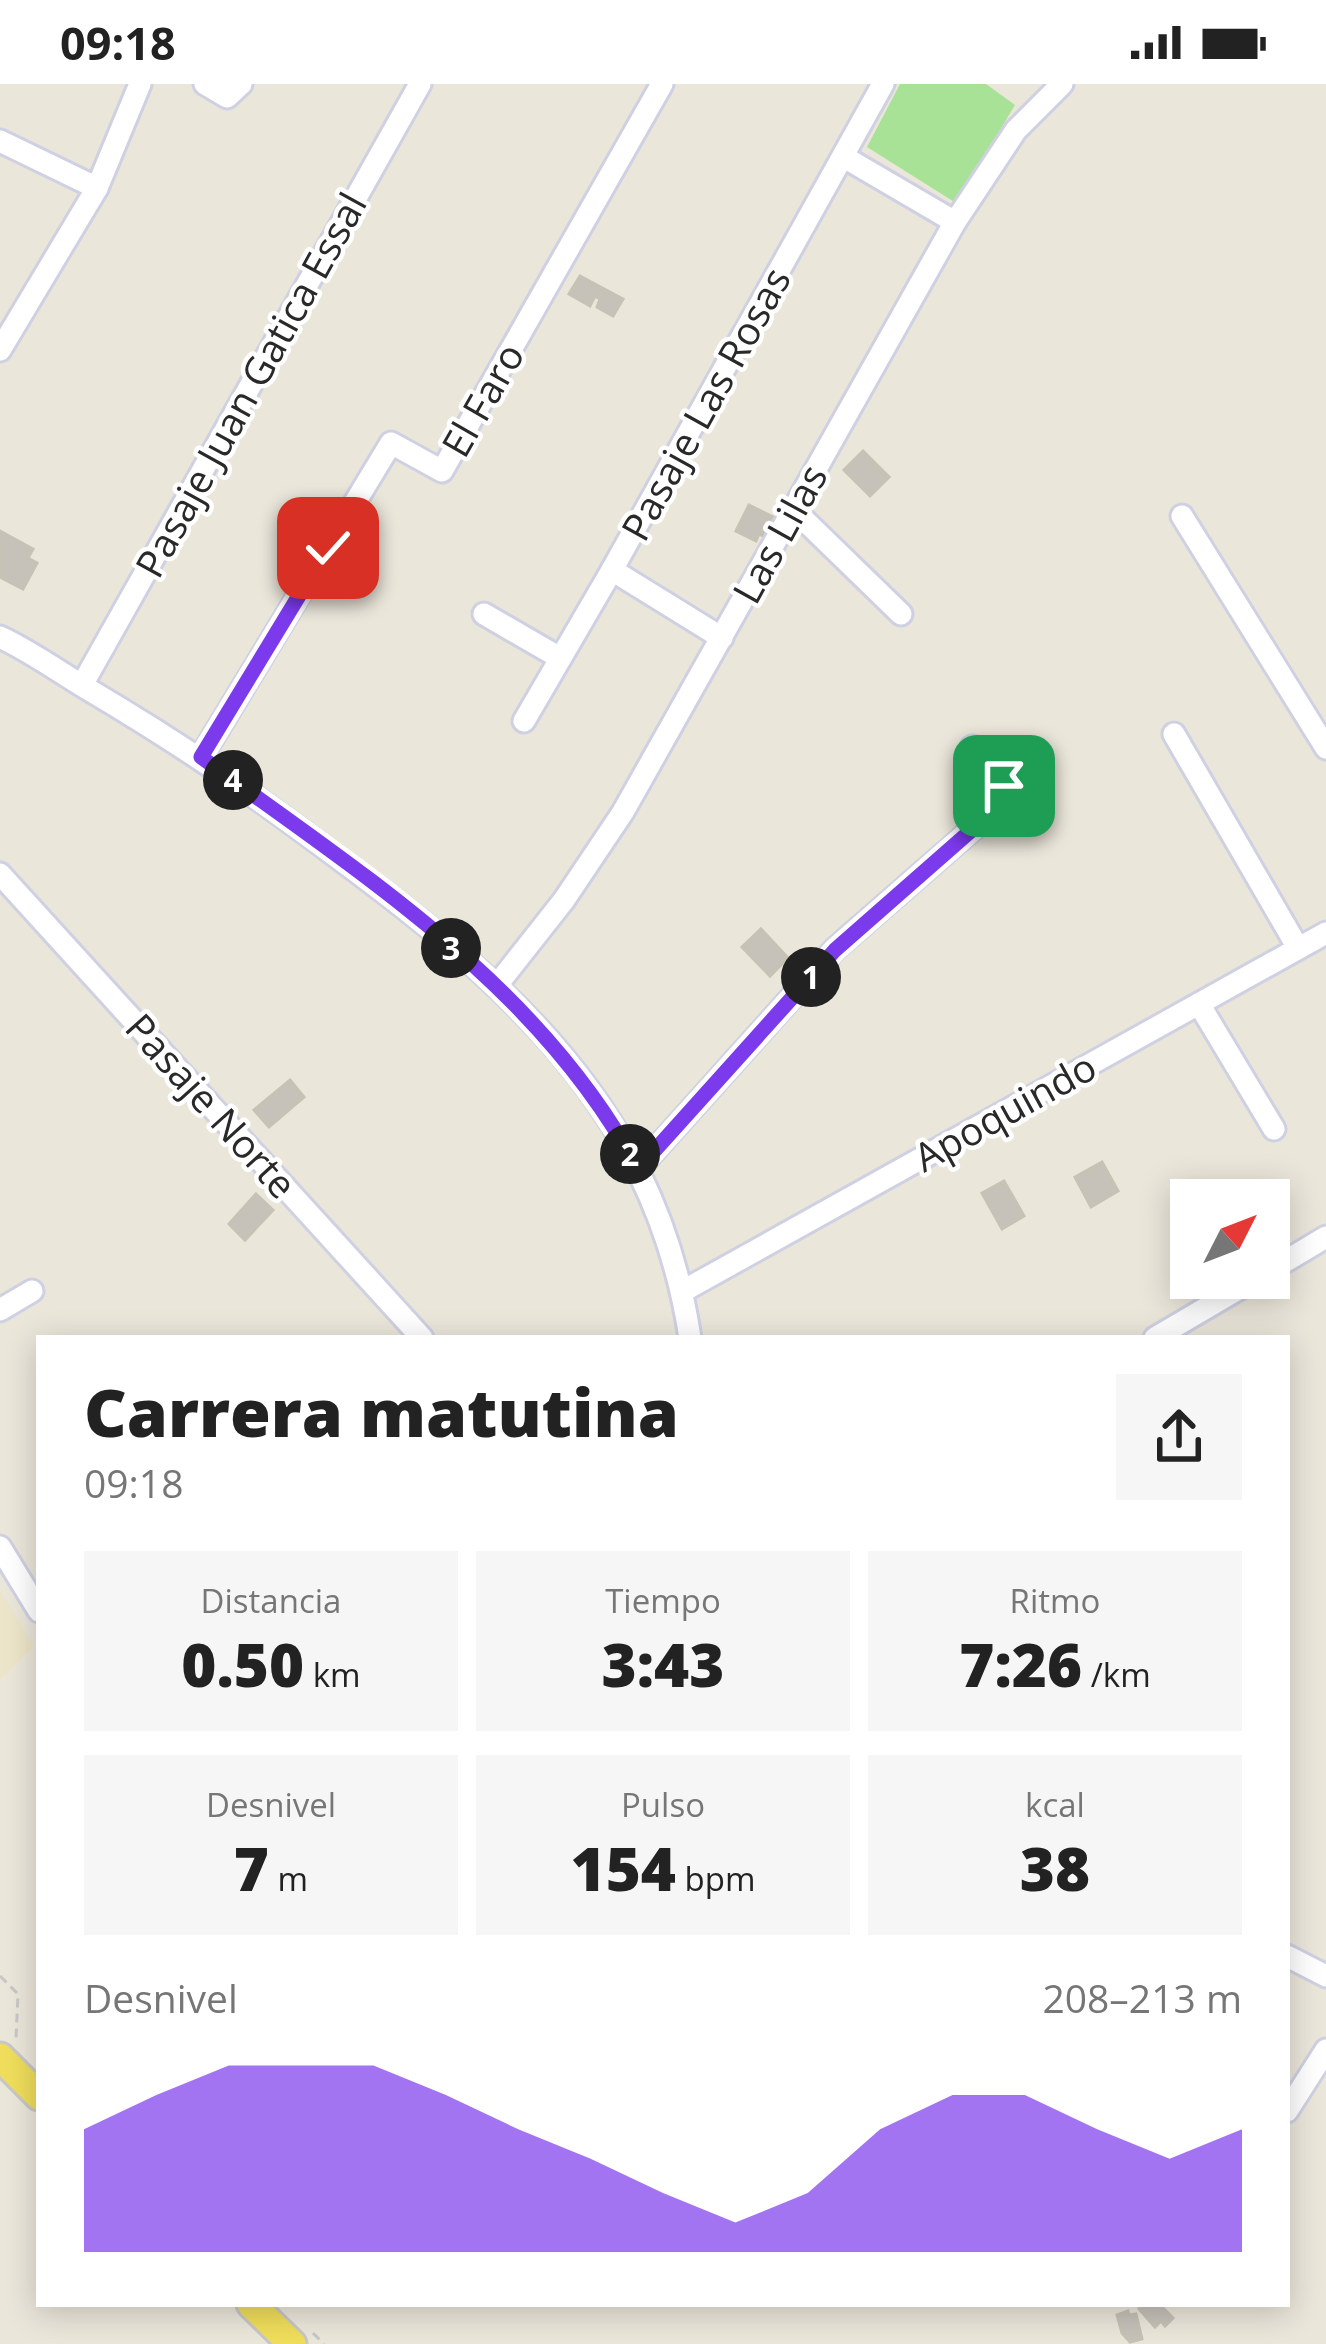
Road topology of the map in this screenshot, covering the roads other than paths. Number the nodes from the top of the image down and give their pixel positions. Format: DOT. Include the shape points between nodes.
graph roads {
  1 [pos="140,84"];
  2 [pos="205,84"];
  3 [pos="241,84"];
  4 [pos="420,84"];
  5 [pos="662,84"];
  6 [pos="883,84"];
  7 [pos="1062,84"];
  8 [pos="0,141"];
  9 [pos="844,157"];
  10 [pos="97,188"];
  11 [pos="955,222"];
  12 [pos="0,350"];
  13 [pos="794,510"];
  14 [pos="1182,516"];
  15 [pos="612,570"];
  16 [pos="484,614"];
  17 [pos="901,614"];
  18 [pos="722,638"];
  19 [pos="3,643"];
  20 [pos="560,658"];
  21 [pos="82,685"];
  22 [pos="524,721"];
  23 [pos="1174,734"];
  24 [pos="972,747"];
  25 [pos="1326,748"];
  26 [pos="201,757"];
  27 [pos="0,874"];
  28 [pos="1317,944"];
  29 [pos="497,985"];
  30 [pos="1199,1004"];
  31 [pos="1274,1129"];
  32 [pos="638,1169"];
  33 [pos="1326,1238"];
  34 [pos="1290,1259"];
  35 [pos="32,1291"];
  36 [pos="683,1291"];
  37 [pos="1221,1299"];
  38 [pos="0,1310"];
  39 [pos="419,1335"];
  40 [pos="690,1335"];
  41 [pos="1160,1335"];
  42 [pos="0,1547"];
  43 [pos="36,1606"];
  44 [pos="1290,1958"];
  45 [pos="1326,1976"];
  46 [pos="1326,2050"];
  47 [pos="14,2053"];
  48 [pos="36,2091"];
  49 [pos="1290,2102"];
  50 [pos="254,2307"];
  51 [pos="292,2344"];
  1 -- 10 [label="street"];
  2 -- 3 [label="street" via="226,97"];
  4 -- 21 [label="street, Pasaje Juan Gatica Essal"];
  5 -- 26 [label="street, El Faro" via="442,471 391,443"];
  6 -- 9 [label="street, Pasaje Las Rosas"];
  7 -- 11 [label="street, Las Lilas" via="1016,130"];
  8 -- 10 [label="street"];
  9 -- 11 [label="street"];
  9 -- 15 [label="street, Pasaje Las Rosas"];
  10 -- 12 [label="street"];
  11 -- 13 [label="street, Las Lilas"];
  13 -- 17 [label="street"];
  13 -- 18 [label="street, Las Lilas"];
  14 -- 25 [label="street"];
  15 -- 18 [label="street"];
  15 -- 20 [label="street, Pasaje Las Rosas"];
  16 -- 20 [label="street"];
  18 -- 29 [label="street, Las Lilas" via="594,856"];
  19 -- 21 [label="street"];
  20 -- 22 [label="street, Pasaje Las Rosas"];
  21 -- 26 [label="street"];
  23 -- 28 [label="street"];
  24 -- 32 [label="street" via="1004,786 999,806 835,950"];
  26 -- 29 [label="street"];
  27 -- 39 [label="street, Pasaje Norte"];
  28 -- 30 [label="street, Apoquindo"];
  29 -- 32 [label="street" via="577,1070"];
  30 -- 31 [label="street"];
  30 -- 36 [label="street, Apoquindo"];
  32 -- 36 [label="street"];
  33 -- 34 [label="street"];
  35 -- 38 [label="street"];
  36 -- 40 [label="street"];
  37 -- 41 [label="street"];
  42 -- 43 [label="street"];
  44 -- 45 [label="street"];
  46 -- 49 [label="street"];
  47 -- 48 [label="main road"];
  50 -- 51 [label="main road"];
}
